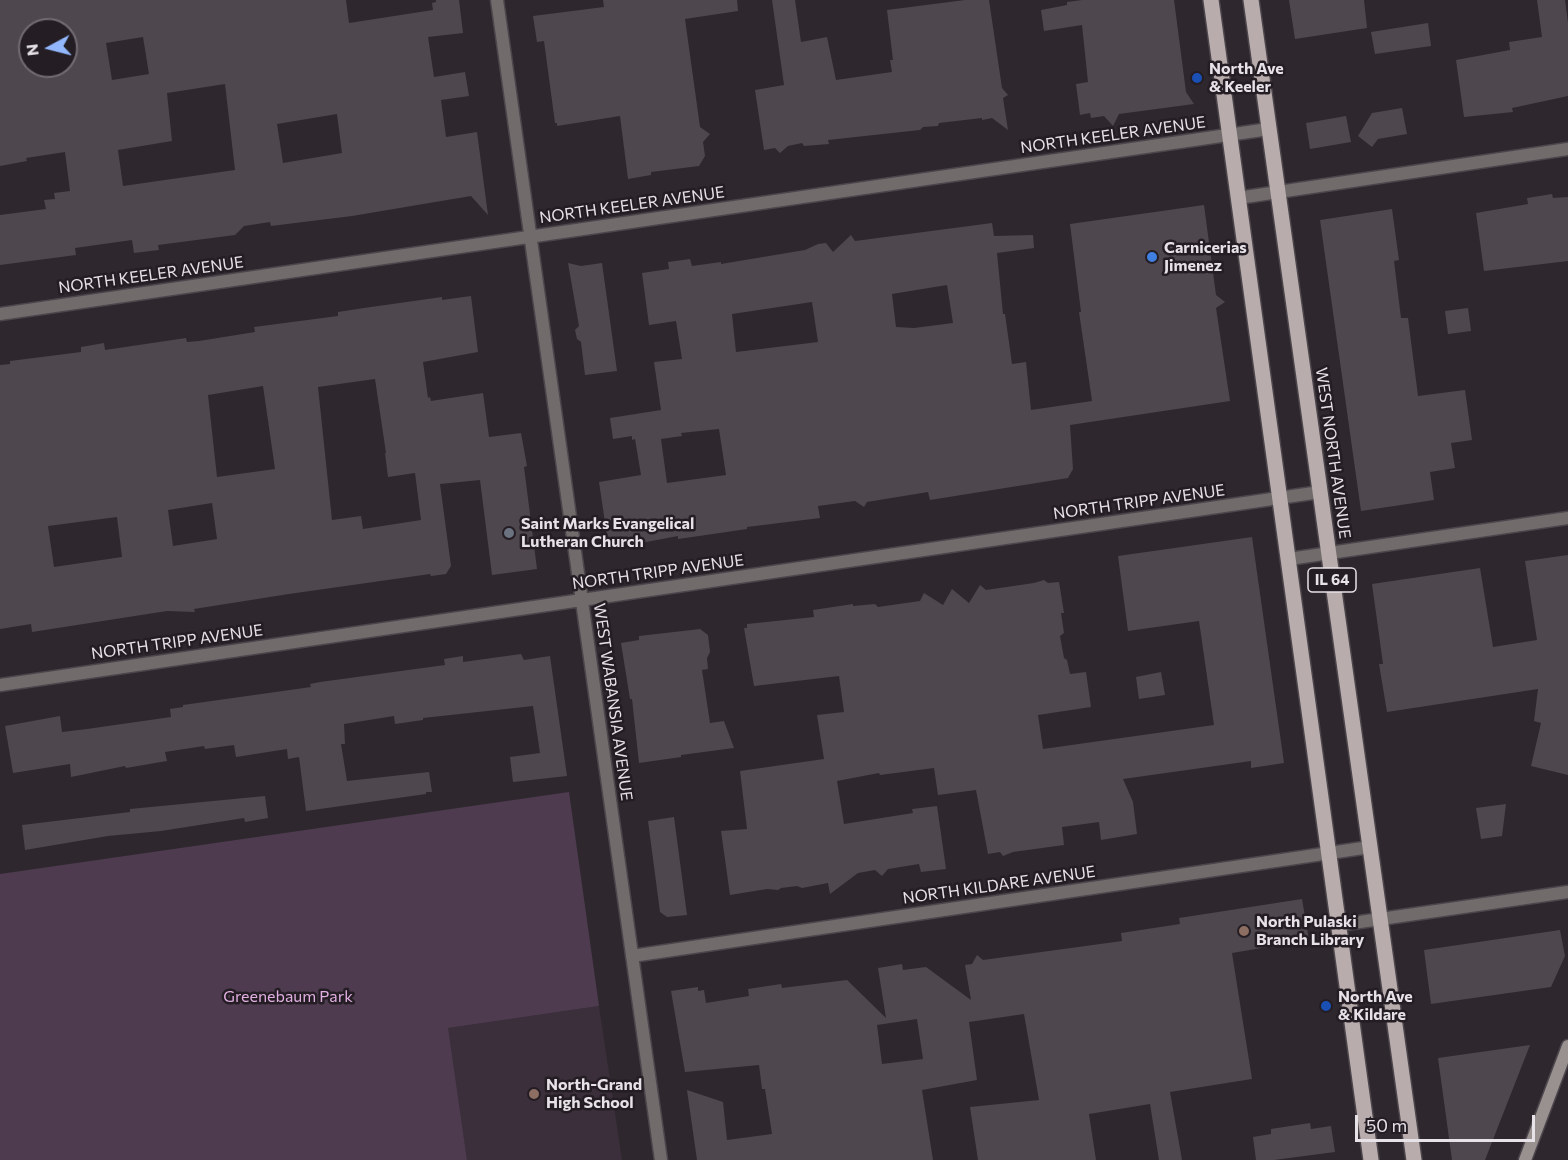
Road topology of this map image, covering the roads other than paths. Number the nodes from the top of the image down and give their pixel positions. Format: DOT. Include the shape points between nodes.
graph roads {
  1 [pos="497,0"];
  2 [pos="1211,0"];
  3 [pos="1251,0"];
  4 [pos="1269,129"];
  5 [pos="1230,135"];
  6 [pos="1568,149"];
  7 [pos="1278,192"];
  8 [pos="1239,198"];
  9 [pos="530,237"];
  10 [pos="0,314"];
  11 [pos="1320,492"];
  12 [pos="1281,498"];
  13 [pos="1568,518"];
  14 [pos="1328,553"];
  15 [pos="1289,559"];
  16 [pos="582,600"];
  17 [pos="0,685"];
  18 [pos="1370,847"];
  19 [pos="1329,854"];
  20 [pos="1568,892"];
  21 [pos="1380,919"];
  22 [pos="1339,925"];
  23 [pos="632,956"];
  24 [pos="1568,1046"];
  25 [pos="661,1160"];
  26 [pos="1371,1160"];
  27 [pos="1414,1160"];
  28 [pos="1525,1160"];
  1 -- 9 [label="street, WEST WABANSIA AVENUE"];
  2 -- 5 [label="main road, IL 64"];
  3 -- 4 [label="main road, WEST NORTH AVENUE / IL 64"];
  4 -- 5 [label="street, NORTH KEELER AVENUE"];
  4 -- 7 [label="main road, WEST NORTH AVENUE / IL 64"];
  5 -- 8 [label="main road, IL 64"];
  5 -- 9 [label="street, NORTH KEELER AVENUE"];
  6 -- 7 [label="street"];
  7 -- 8 [label="street"];
  7 -- 11 [label="main road, WEST NORTH AVENUE / IL 64"];
  8 -- 12 [label="main road, IL 64"];
  9 -- 10 [label="street, NORTH KEELER AVENUE"];
  9 -- 16 [label="street, WEST WABANSIA AVENUE"];
  11 -- 12 [label="street, NORTH TRIPP AVENUE"];
  11 -- 14 [label="main road, WEST NORTH AVENUE / IL 64"];
  12 -- 15 [label="main road, IL 64"];
  12 -- 16 [label="street, NORTH TRIPP AVENUE"];
  13 -- 14 [label="street"];
  14 -- 15 [label="street"];
  14 -- 18 [label="main road, WEST NORTH AVENUE / IL 64"];
  15 -- 19 [label="main road, IL 64"];
  16 -- 17 [label="street, NORTH TRIPP AVENUE"];
  16 -- 23 [label="street, WEST WABANSIA AVENUE"];
  18 -- 19 [label="street, NORTH KILDARE AVENUE"];
  18 -- 21 [label="main road, WEST NORTH AVENUE / IL 64"];
  19 -- 22 [label="main road, IL 64"];
  19 -- 23 [label="street, NORTH KILDARE AVENUE"];
  20 -- 21 [label="street"];
  21 -- 22 [label="street"];
  21 -- 27 [label="main road, WEST NORTH AVENUE / IL 64"];
  22 -- 26 [label="main road, IL 64"];
  23 -- 25 [label="street, WEST WABANSIA AVENUE"];
  24 -- 28 [label="main road"];
}
